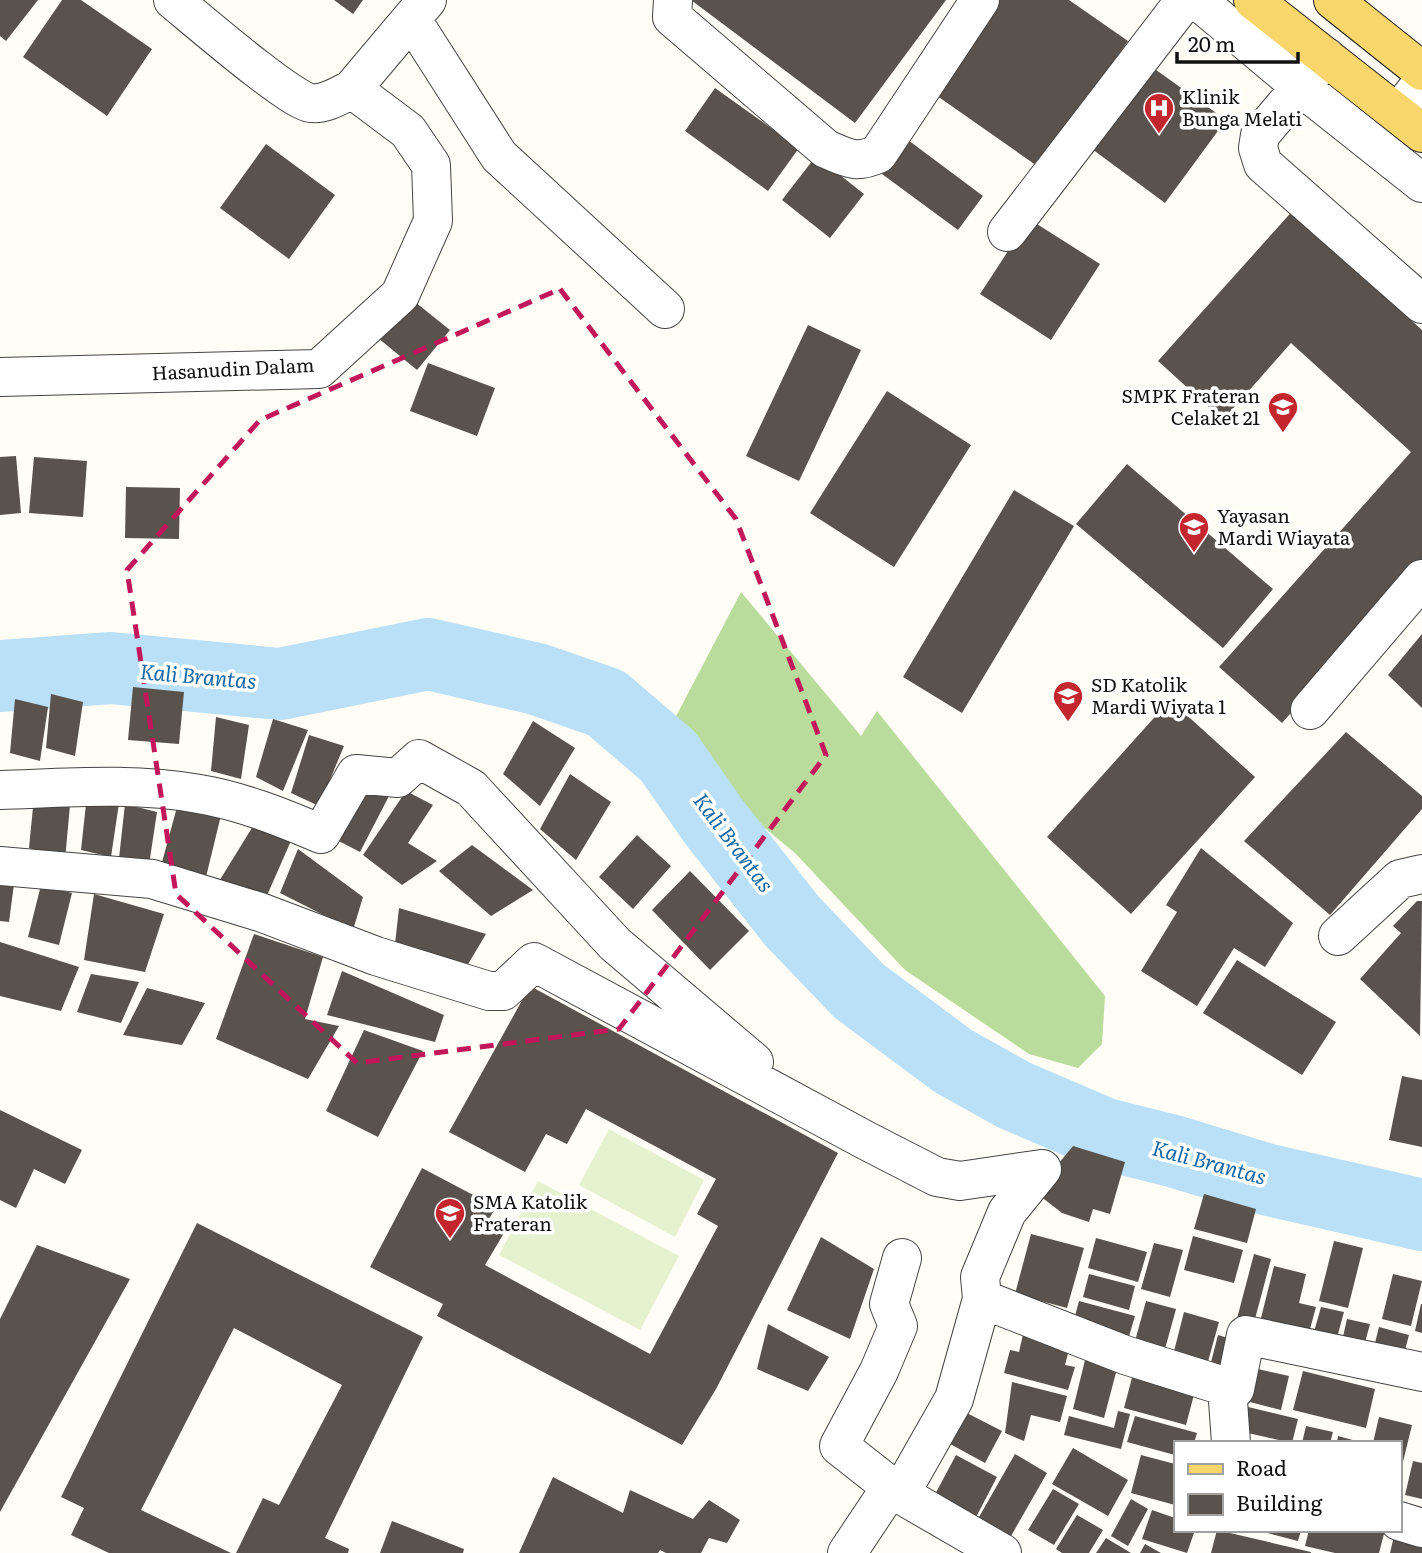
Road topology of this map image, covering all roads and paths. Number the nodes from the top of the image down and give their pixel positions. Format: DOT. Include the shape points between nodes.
graph roads {
  1 [pos="173,0"];
  2 [pos="673,0"];
  3 [pos="980,0"];
  4 [pos="1185,0"];
  5 [pos="1197,0"];
  6 [pos="1253,0"];
  7 [pos="1333,0"];
  8 [pos="419,10"];
  9 [pos="1326,57"];
  10 [pos="1422,71"];
  11 [pos="1422,83"];
  12 [pos="1301,87"];
  13 [pos="352,89"];
  14 [pos="1410,123"];
  15 [pos="1422,184"];
  16 [pos="1007,232"];
  17 [pos="1422,304"];
  18 [pos="665,309"];
  19 [pos="0,377"];
  20 [pos="1422,579"];
  21 [pos="1310,710"];
  22 [pos="0,790"];
  23 [pos="0,866"];
  24 [pos="1422,874"];
  25 [pos="1338,936"];
  26 [pos="815,1113"];
  27 [pos="902,1258"];
  28 [pos="982,1299"];
  29 [pos="1422,1372"];
  30 [pos="1227,1387"];
  31 [pos="1231,1441"];
  32 [pos="896,1490"];
  33 [pos="1401,1522"];
  34 [pos="1422,1528"];
  35 [pos="847,1553"];
  36 [pos="1002,1553"];
  1 -- 13 [label="street" via="297,98 312,103"];
  2 -- 3 [label="street" via="672,17 826,149 862,161 878,154"];
  4 -- 16 [label="street"];
  5 -- 12 [label="street"];
  6 -- 9 [label="main road"];
  7 -- 10 [label="main road"];
  8 -- 13 [label="street"];
  8 -- 18 [label="street" via="499,156"];
  9 -- 12 [label="street"];
  9 -- 14 [label="main road"];
  11 -- 14 [label="street"];
  12 -- 15 [label="street"];
  12 -- 17 [label="street" via="1260,135 1263,164"];
  13 -- 19 [label="street, Hasanudin Dalam" via="408,131 431,165 433,221 400,295 319,369"];
  20 -- 21 [label="street"];
  22 -- 26 [label="street" via="116,787 199,793 266,811 321,834 356,774 398,778 419,759 471,788 615,944"];
  23 -- 26 [label="street" via="152,879 489,991 503,990 534,962"];
  24 -- 25 [label="street" via="1400,879"];
  26 -- 28 [label="street" via="937,1177 960,1181 1042,1170 1007,1212 980,1277"];
  27 -- 32 [label="street" via="889,1304 898,1326 839,1446"];
  28 -- 30 [label="street" via="1125,1355"];
  28 -- 32 [label="street" via="954,1399"];
  29 -- 30 [label="street" via="1246,1335 1235,1389"];
  30 -- 31 [label="street"];
  32 -- 35 [label="street"];
  32 -- 36 [label="street"];
  33 -- 34 [label="street"];
}
